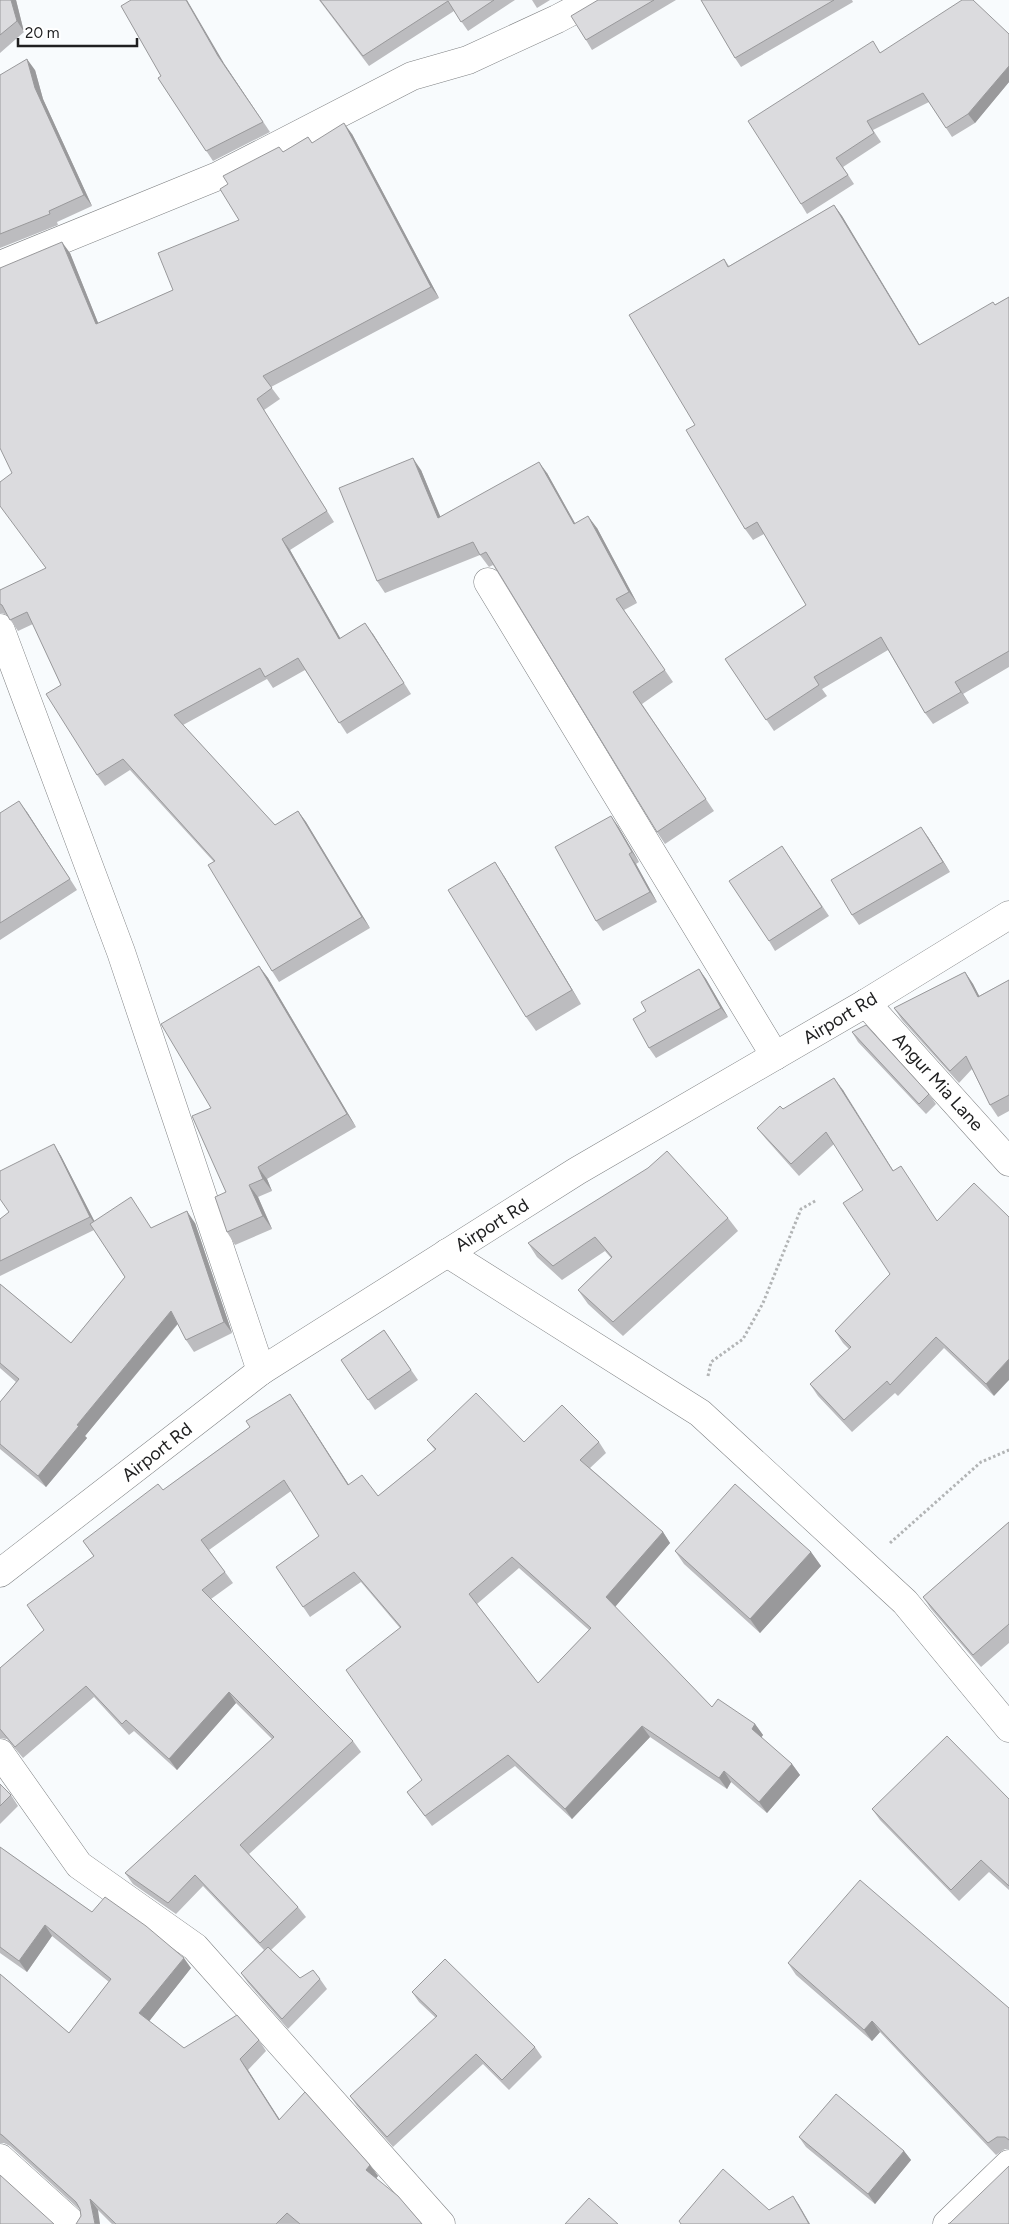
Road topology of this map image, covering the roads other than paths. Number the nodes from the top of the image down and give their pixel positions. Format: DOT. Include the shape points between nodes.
graph roads {
  1 [pos="593,0"];
  2 [pos="0,265"];
  3 [pos="488,582"];
  4 [pos="0,628"];
  5 [pos="1009,915"];
  6 [pos="866,1003"];
  7 [pos="775,1056"];
  8 [pos="1009,1162"];
  9 [pos="447,1253"];
  10 [pos="261,1371"];
  11 [pos="0,1573"];
  12 [pos="1009,1728"];
  13 [pos="0,1753"];
  14 [pos="0,2158"];
  15 [pos="1009,2164"];
  16 [pos="73,2224"];
  17 [pos="441,2224"];
  18 [pos="947,2224"];
  1 -- 2 [label="street" via="468,60 412,76 218,176"];
  3 -- 7 [label="street"];
  4 -- 10 [label="street" via="121,952"];
  5 -- 6 [label="street, Airport Rd"];
  6 -- 7 [label="street, Airport Rd"];
  6 -- 8 [label="street, Angur Mia Lane"];
  7 -- 9 [label="street, Airport Rd" via="577,1171"];
  9 -- 10 [label="street, Airport Rd"];
  9 -- 12 [label="street" via="700,1413 905,1602"];
  10 -- 11 [label="street, Airport Rd"];
  13 -- 17 [label="street" via="79,1865 196,1947"];
  14 -- 16 [label="street"];
  15 -- 18 [label="street"];
}
